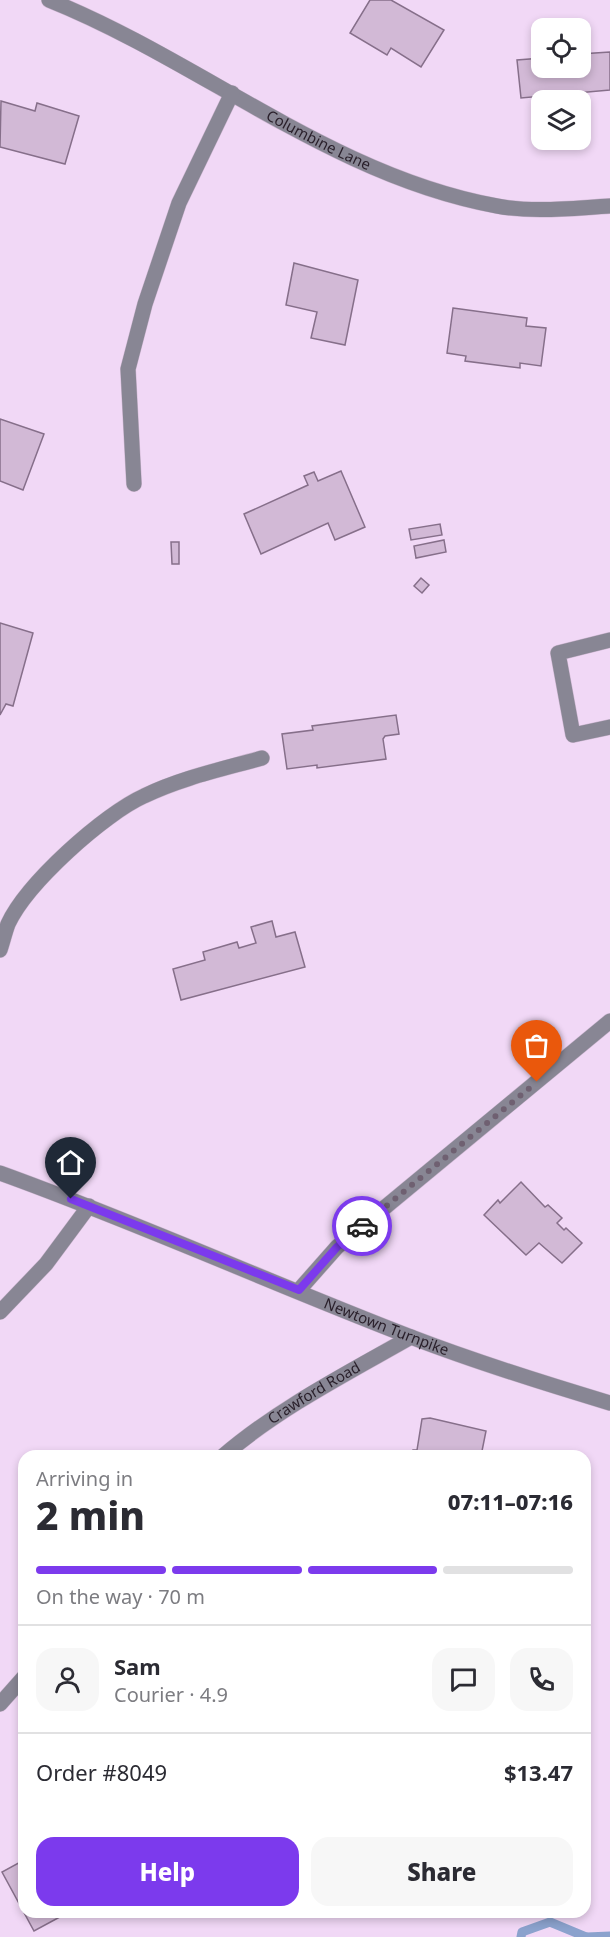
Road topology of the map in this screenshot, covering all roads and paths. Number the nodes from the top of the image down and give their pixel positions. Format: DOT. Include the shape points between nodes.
graph roads {
  1 [pos="49,0"];
  2 [pos="232,93"];
  3 [pos="610,206"];
  4 [pos="134,484"];
  5 [pos="610,640"];
  6 [pos="610,727"];
  7 [pos="262,758"];
  8 [pos="0,950"];
  9 [pos="610,1022"];
  10 [pos="0,1173"];
  11 [pos="89,1206"];
  12 [pos="299,1290"];
  13 [pos="0,1312"];
  14 [pos="411,1337"];
  15 [pos="608,1399"];
  16 [pos="231,1450"];
  17 [pos="18,1684"];
  18 [pos="0,1704"];
  1 -- 2 [label="street, Columbine Lane" via="127,35"];
  2 -- 3 [label="street, Columbine Lane" via="391,177 497,206 546,210"];
  2 -- 4 [label="street" via="178,203 128,369"];
  5 -- 6 [label="street" via="558,652 573,735"];
  7 -- 8 [label="street" via="143,796 94,829 26,897 9,923"];
  9 -- 12 [label="street" via="337,1247"];
  10 -- 11 [label="street, Newtown Turnpike"];
  11 -- 12 [label="street, Newtown Turnpike"];
  11 -- 13 [label="street" via="46,1264"];
  12 -- 14 [label="street, Newtown Turnpike"];
  14 -- 15 [label="street, Newtown Turnpike" via="527,1378"];
  14 -- 16 [label="street, Crawford Road" via="305,1397"];
  17 -- 18 [label="street"];
}
